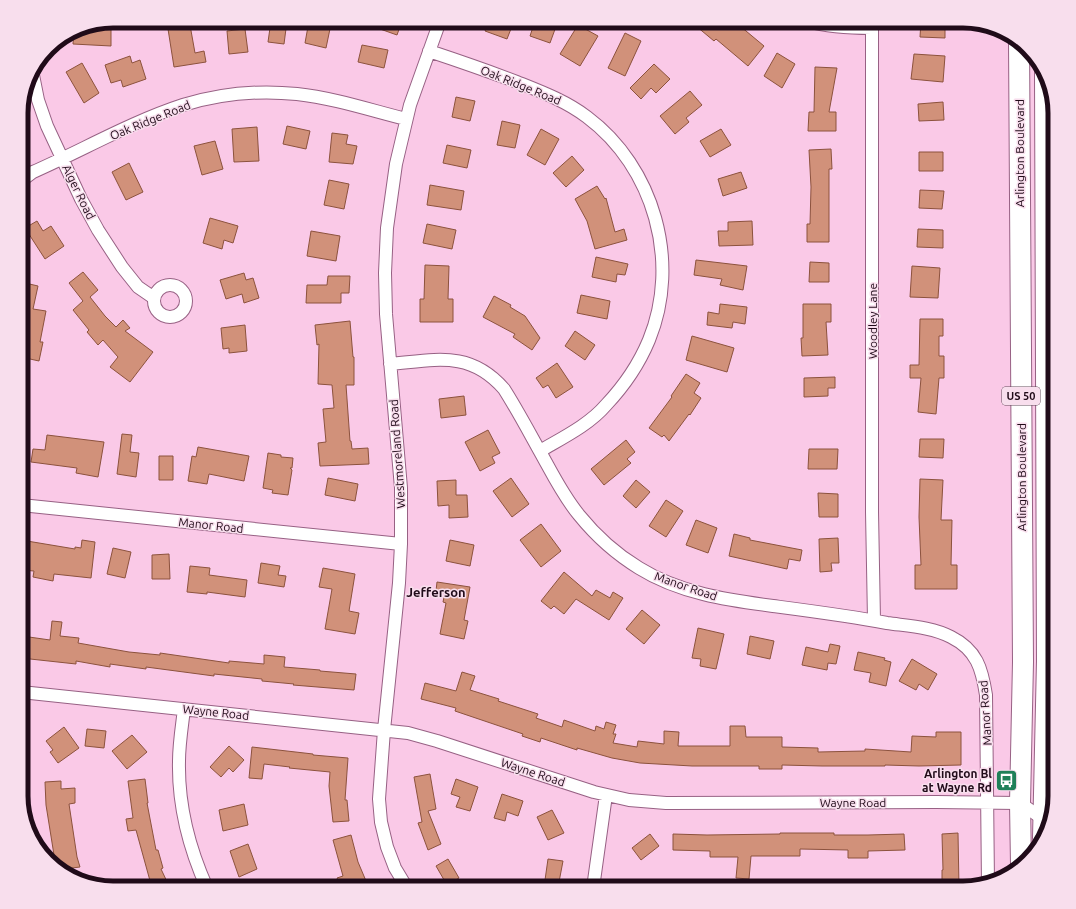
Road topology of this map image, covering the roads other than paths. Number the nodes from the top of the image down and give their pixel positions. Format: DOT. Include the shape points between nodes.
graph roads {
  1 [pos="437,28"];
  2 [pos="872,28"];
  3 [pos="1019,49"];
  4 [pos="429,51"];
  5 [pos="34,81"];
  6 [pos="1045,92"];
  7 [pos="406,119"];
  8 [pos="62,159"];
  9 [pos="28,176"];
  10 [pos="154,298"];
  11 [pos="390,364"];
  12 [pos="1048,368"];
  13 [pos="540,451"];
  14 [pos="28,506"];
  15 [pos="401,544"];
  16 [pos="874,620"];
  17 [pos="1022,621"];
  18 [pos="1048,661"];
  19 [pos="28,693"];
  20 [pos="184,709"];
  21 [pos="1048,724"];
  22 [pos="384,730"];
  23 [pos="606,795"];
  24 [pos="988,803"];
  25 [pos="1020,803"];
  26 [pos="1043,824"];
  27 [pos="1042,828"];
  28 [pos="1021,858"];
  29 [pos="988,877"];
  30 [pos="203,881"];
  31 [pos="403,881"];
  32 [pos="594,881"];
  1 -- 4 [label="street, Westmoreland Road"];
  2 -- 16 [label="street, Woodley Lane"];
  3 -- 17 [label="highway, Arlington Boulevard / US 50"];
  4 -- 7 [label="street, Westmoreland Road"];
  4 -- 13 [label="street, Oak Ridge Road" via="553,96 588,118 605,132 636,172 657,222 662,286 657,313 640,359 605,407 567,436"];
  5 -- 8 [label="street, Alger Road" via="38,100"];
  6 -- 12 [label="highway, US 50"];
  7 -- 8 [label="street, Oak Ridge Road" via="323,97 270,92 242,93 199,101 162,113"];
  7 -- 11 [label="street, Westmoreland Road" via="396,164 387,228 385,287"];
  8 -- 9 [label="street, Oak Ridge Road"];
  8 -- 10 [label="street, Alger Road" via="106,242 138,287"];
  11 -- 13 [label="street, Manor Road" via="454,360 483,369 504,389"];
  11 -- 15 [label="street, Westmoreland Road" via="400,470"];
  13 -- 16 [label="street, Manor Road" via="561,491 578,515 603,541 640,569 704,595"];
  14 -- 15 [label="street, Manor Road"];
  15 -- 22 [label="street, Westmoreland Road" via="394,643"];
  16 -- 24 [label="street, Manor Road" via="952,637 964,646 979,664 986,695"];
  17 -- 18 [label="highway" via="1034,654 1040,660"];
  17 -- 25 [label="highway, Arlington Boulevard / US 50"];
  19 -- 20 [label="street, Wayne Road"];
  20 -- 22 [label="street, Wayne Road"];
  20 -- 30 [label="street" via="179,784 189,840"];
  21 -- 26 [label="highway, US 50"];
  22 -- 23 [label="street, Wayne Road" via="437,741"];
  22 -- 31 [label="street, Westmoreland Road" via="379,787 381,822 395,868"];
  23 -- 24 [label="street, Wayne Road" via="666,803"];
  23 -- 32 [label="street"];
  24 -- 25 [label="street, Wayne Road"];
  24 -- 29 [label="street, Manor Road"];
  25 -- 27 [label="street"];
  25 -- 28 [label="highway, Arlington Boulevard / US 50"];
}
